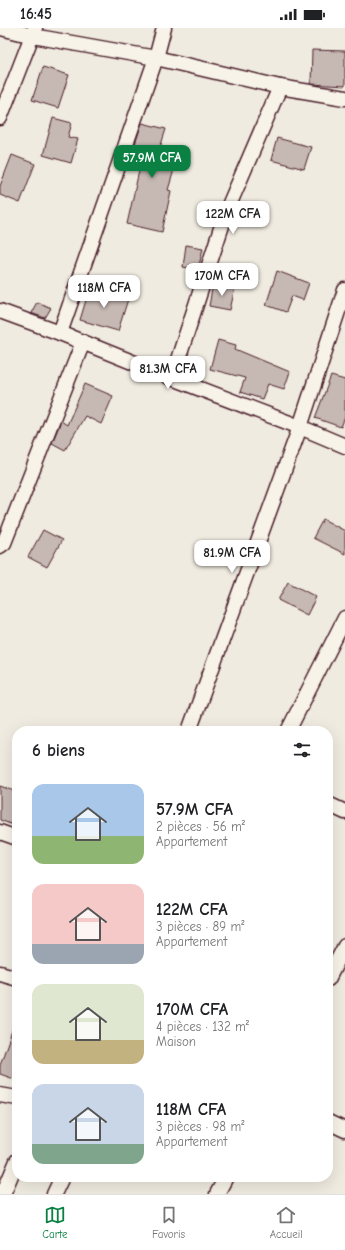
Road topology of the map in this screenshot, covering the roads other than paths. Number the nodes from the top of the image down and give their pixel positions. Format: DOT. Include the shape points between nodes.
graph roads {
  1 [pos="0,28"];
  2 [pos="164,28"];
  3 [pos="34,32"];
  4 [pos="156,58"];
  5 [pos="280,87"];
  6 [pos="345,98"];
  7 [pos="0,118"];
  8 [pos="345,290"];
  9 [pos="0,311"];
  10 [pos="60,332"];
  11 [pos="83,342"];
  12 [pos="172,378"];
  13 [pos="300,427"];
  14 [pos="345,446"];
  15 [pos="0,546"];
  16 [pos="345,618"];
  17 [pos="191,726"];
  18 [pos="291,726"];
  19 [pos="333,806"];
  20 [pos="345,812"];
  21 [pos="0,832"];
  22 [pos="12,836"];
  23 [pos="345,946"];
  24 [pos="333,969"];
  25 [pos="0,973"];
  26 [pos="12,977"];
  27 [pos="0,1094"];
  28 [pos="12,1097"];
  29 [pos="333,1124"];
  30 [pos="345,1130"];
  31 [pos="12,1173"];
  32 [pos="60,1182"];
  33 [pos="223,1182"];
  34 [pos="3,1194"];
  35 [pos="54,1194"];
  36 [pos="217,1194"];
  1 -- 3 [label="street"];
  2 -- 4 [label="street"];
  3 -- 4 [label="street"];
  3 -- 7 [label="street"];
  4 -- 5 [label="street"];
  4 -- 10 [label="street"];
  5 -- 6 [label="street"];
  5 -- 12 [label="street" via="227,210"];
  8 -- 13 [label="street"];
  9 -- 10 [label="street"];
  10 -- 11 [label="street"];
  11 -- 12 [label="street"];
  11 -- 15 [label="street" via="4,543"];
  12 -- 13 [label="street"];
  13 -- 14 [label="street"];
  13 -- 17 [label="street"];
  16 -- 18 [label="street"];
  19 -- 20 [label="street"];
  21 -- 22 [label="street"];
  23 -- 24 [label="street"];
  25 -- 26 [label="street"];
  27 -- 28 [label="street"];
  29 -- 30 [label="street"];
  31 -- 34 [label="street"];
  32 -- 35 [label="street"];
  33 -- 36 [label="street"];
}
